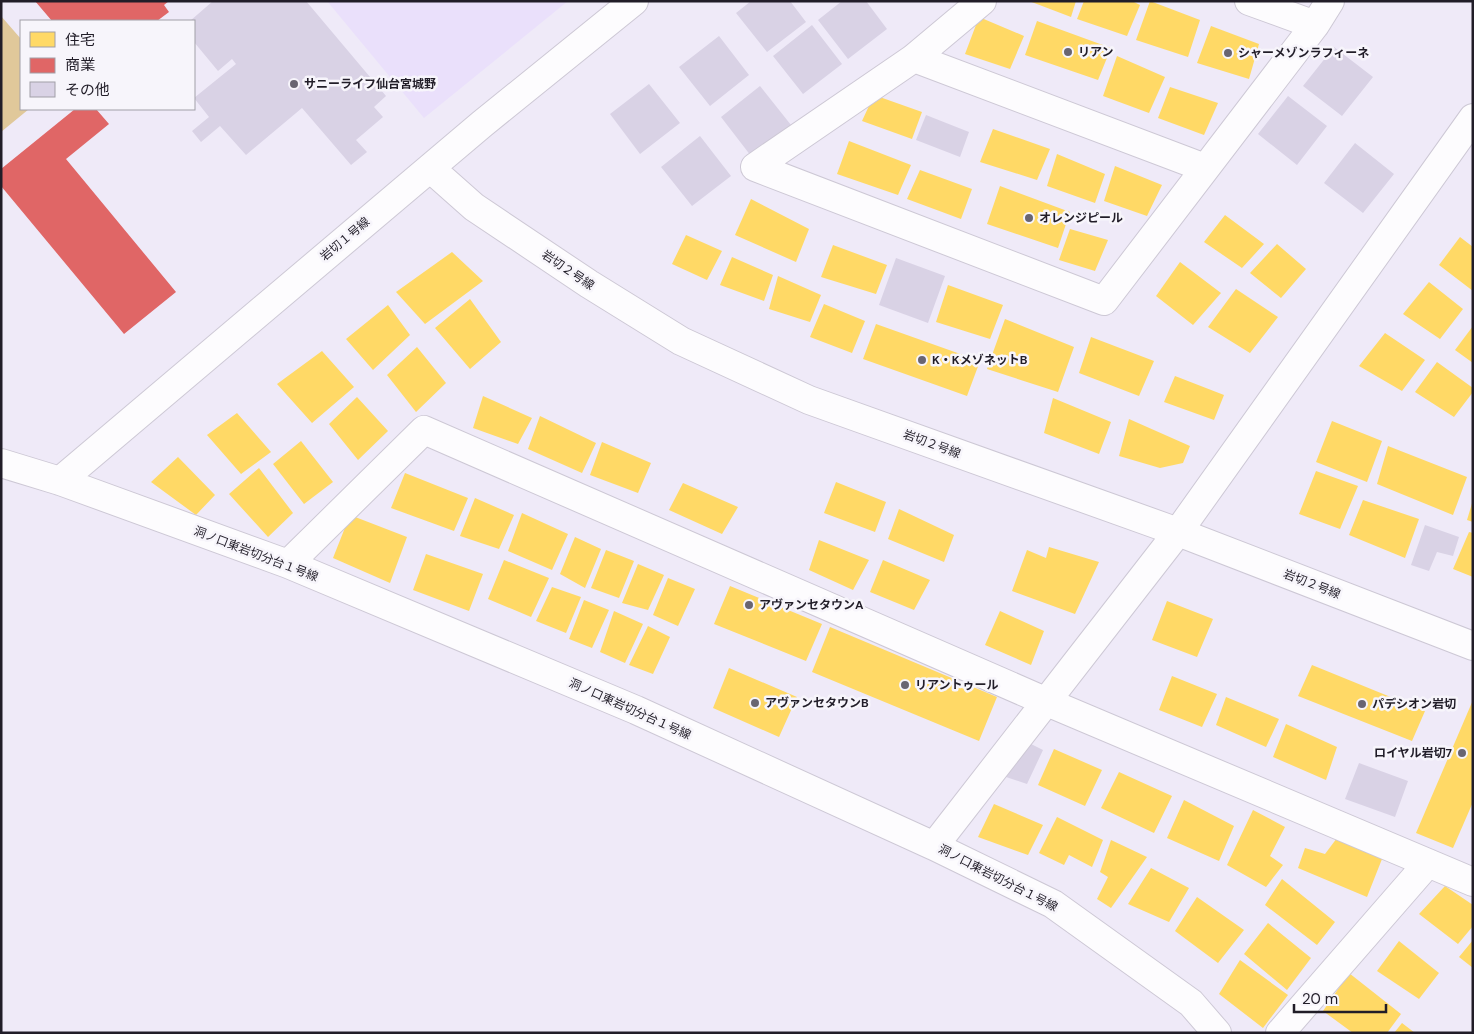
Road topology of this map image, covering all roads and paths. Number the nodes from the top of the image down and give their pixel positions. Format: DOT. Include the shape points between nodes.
graph roads {
  1 [pos="634,1"];
  2 [pos="982,1"];
  3 [pos="1250,1"];
  4 [pos="1330,1"];
  5 [pos="1315,25"];
  6 [pos="914,58"];
  7 [pos="1473,118"];
  8 [pos="430,168"];
  9 [pos="1205,168"];
  10 [pos="1,463"];
  11 [pos="60,481"];
  12 [pos="1178,532"];
  13 [pos="288,564"];
  14 [pos="1473,646"];
  15 [pos="1047,702"];
  16 [pos="934,846"];
  17 [pos="1428,863"];
  18 [pos="1473,882"];
  19 [pos="1217,1033"];
  20 [pos="1280,1033"];
  1 -- 8 [label="street, 岩切１号線"];
  2 -- 6 [label="street"];
  3 -- 5 [label="street"];
  4 -- 5 [label="street"];
  5 -- 9 [label="street"];
  6 -- 9 [label="street"];
  6 -- 9 [label="street" via="755,167 1104,302"];
  7 -- 12 [label="street"];
  8 -- 11 [label="street, 岩切１号線"];
  8 -- 12 [label="street, 岩切２号線" via="474,207 589,284 681,340 809,400"];
  10 -- 11 [label="street, 洞ノ口東岩切分台１号線"];
  11 -- 13 [label="street, 洞ノ口東岩切分台１号線"];
  12 -- 14 [label="street, 岩切２号線"];
  12 -- 15 [label="street"];
  13 -- 15 [label="street" via="424,430"];
  13 -- 16 [label="street, 洞ノ口東岩切分台１号線" via="636,710"];
  15 -- 16 [label="street"];
  15 -- 17 [label="street"];
  16 -- 19 [label="street, 洞ノ口東岩切分台１号線" via="1053,904 1191,1003"];
  17 -- 18 [label="street"];
  17 -- 20 [label="street"];
}
